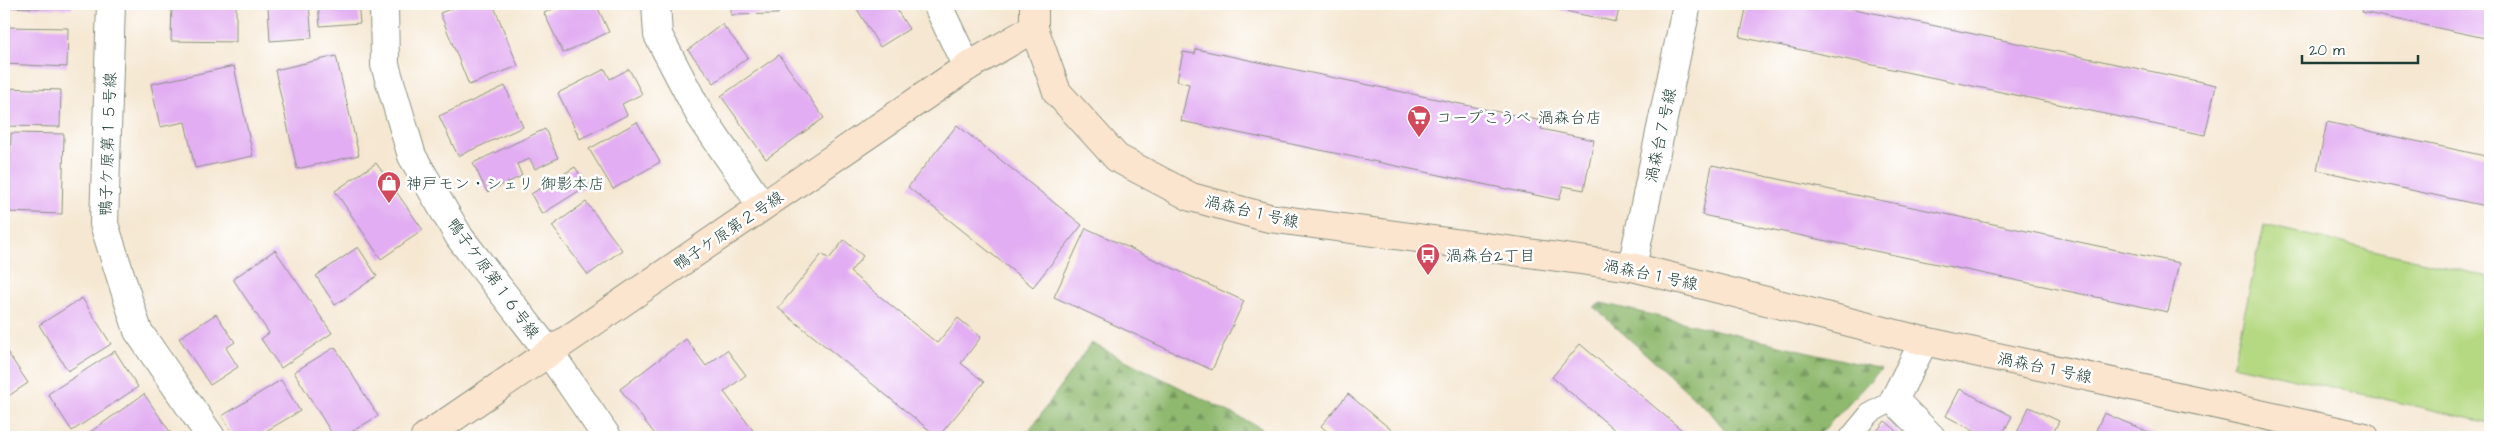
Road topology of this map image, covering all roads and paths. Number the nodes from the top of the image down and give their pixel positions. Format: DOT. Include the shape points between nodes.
graph roads {
  1 [pos="111,4"];
  2 [pos="384,4"];
  3 [pos="656,4"];
  4 [pos="937,4"];
  5 [pos="1687,4"];
  6 [pos="1034,16"];
  7 [pos="967,67"];
  8 [pos="762,206"];
  9 [pos="1632,267"];
  10 [pos="1924,341"];
  11 [pos="549,352"];
  12 [pos="1894,400"];
  13 [pos="211,437"];
  14 [pos="425,437"];
  15 [pos="607,437"];
  16 [pos="1850,437"];
  17 [pos="1931,437"];
  18 [pos="2365,437"];
  1 -- 13 [label="street, 鴨子ケ原第１５号線" via="104,224 138,331"];
  2 -- 11 [label="street, 鴨子ケ原第１６号線" via="385,65 412,156 460,238"];
  3 -- 8 [label="street" via="658,36 700,115"];
  4 -- 7 [label="street"];
  5 -- 9 [label="street, 渦森台７号線"];
  6 -- 7 [label="street, 鴨子ケ原第２号線"];
  6 -- 9 [label="street, 渦森台１号線" via="1056,92 1117,158 1191,197 1269,218"];
  7 -- 8 [label="street, 鴨子ケ原第２号線"];
  8 -- 11 [label="street, 鴨子ケ原第２号線"];
  9 -- 10 [label="street, 渦森台１号線"];
  10 -- 12 [label="street"];
  10 -- 18 [label="street, 渦森台１号線"];
  11 -- 14 [label="street, 鴨子ケ原第２号線"];
  11 -- 15 [label="street, 鴨子ケ原第１６号線"];
  12 -- 16 [label="lane" via="1869,414"];
  12 -- 17 [label="street"];
}
